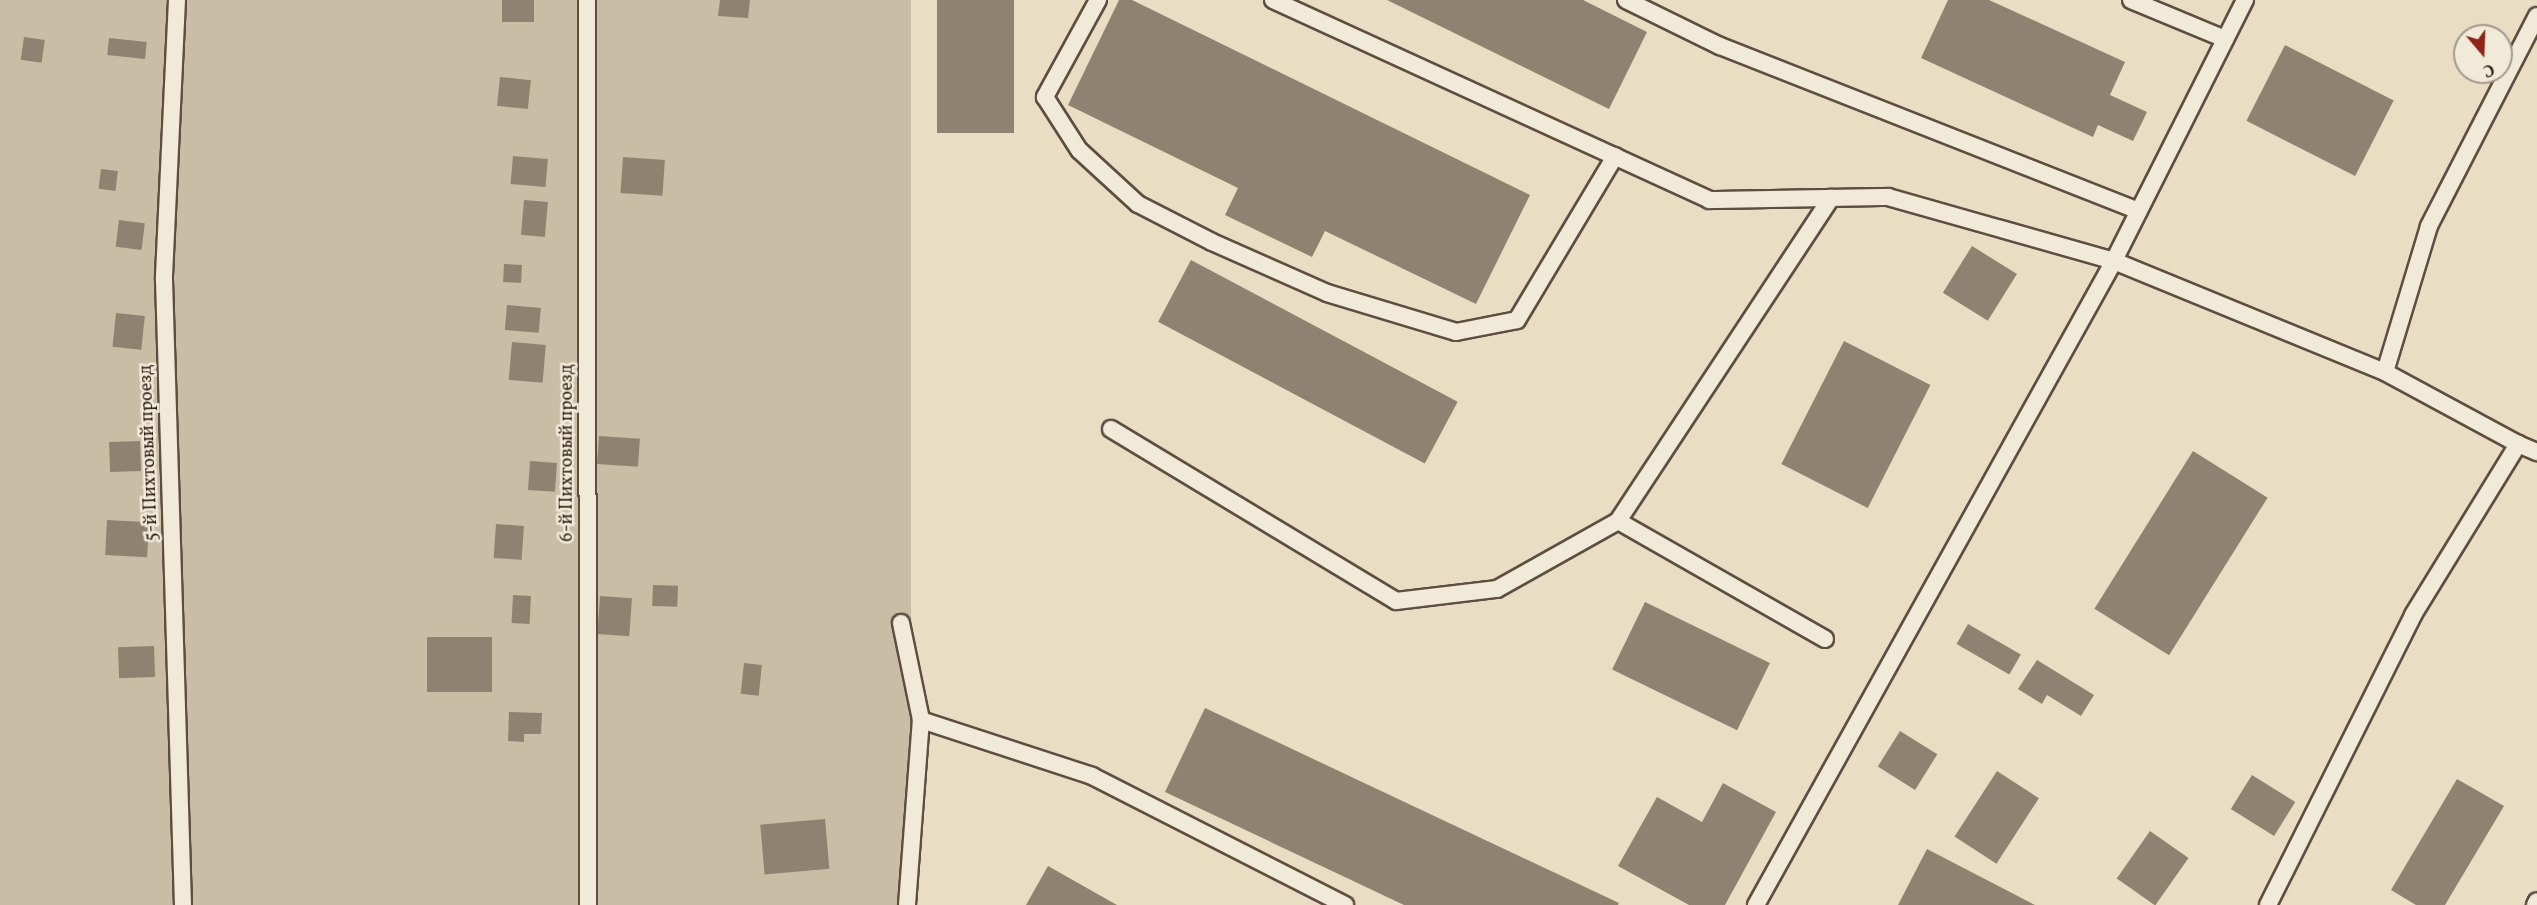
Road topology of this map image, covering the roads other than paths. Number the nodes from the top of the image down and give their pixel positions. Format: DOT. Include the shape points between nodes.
graph roads {
  1 [pos="177,0"];
  2 [pos="587,0"];
  3 [pos="1098,0"];
  4 [pos="1273,0"];
  5 [pos="1626,0"];
  6 [pos="2131,0"];
  7 [pos="2245,0"];
  8 [pos="2537,16"];
  9 [pos="2225,39"];
  10 [pos="1615,156"];
  11 [pos="1831,198"];
  12 [pos="2139,211"];
  13 [pos="2114,261"];
  14 [pos="2385,372"];
  15 [pos="1111,429"];
  16 [pos="2518,444"];
  17 [pos="2537,452"];
  18 [pos="1618,521"];
  19 [pos="901,623"];
  20 [pos="1826,639"];
  21 [pos="921,720"];
  22 [pos="183,905"];
  23 [pos="588,905"];
  24 [pos="907,905"];
  25 [pos="1345,905"];
  26 [pos="1756,905"];
  27 [pos="2268,905"];
  1 -- 22 [label="lane, 5-й Пихтовый проезд" via="164,280"];
  2 -- 23 [label="lane, 6-й Пихтовый проезд"];
  3 -- 10 [label="lane" via="1045,97 1079,150 1138,204 1212,242 1338,296 1456,332 1517,320"];
  4 -- 10 [label="lane"];
  5 -- 12 [label="lane" via="1720,46"];
  6 -- 9 [label="lane"];
  7 -- 9 [label="lane"];
  8 -- 14 [label="lane" via="2429,226"];
  9 -- 12 [label="lane"];
  10 -- 11 [label="lane" via="1709,200"];
  11 -- 13 [label="lane" via="1888,197"];
  11 -- 18 [label="lane"];
  12 -- 13 [label="lane"];
  13 -- 14 [label="lane"];
  13 -- 26 [label="lane"];
  14 -- 16 [label="lane"];
  15 -- 18 [label="lane" via="1396,601 1497,589"];
  16 -- 17 [label="lane"];
  16 -- 27 [label="lane" via="2413,615"];
  18 -- 20 [label="lane"];
  19 -- 21 [label="lane"];
  21 -- 24 [label="lane"];
  21 -- 25 [label="lane" via="1092,776"];
}
